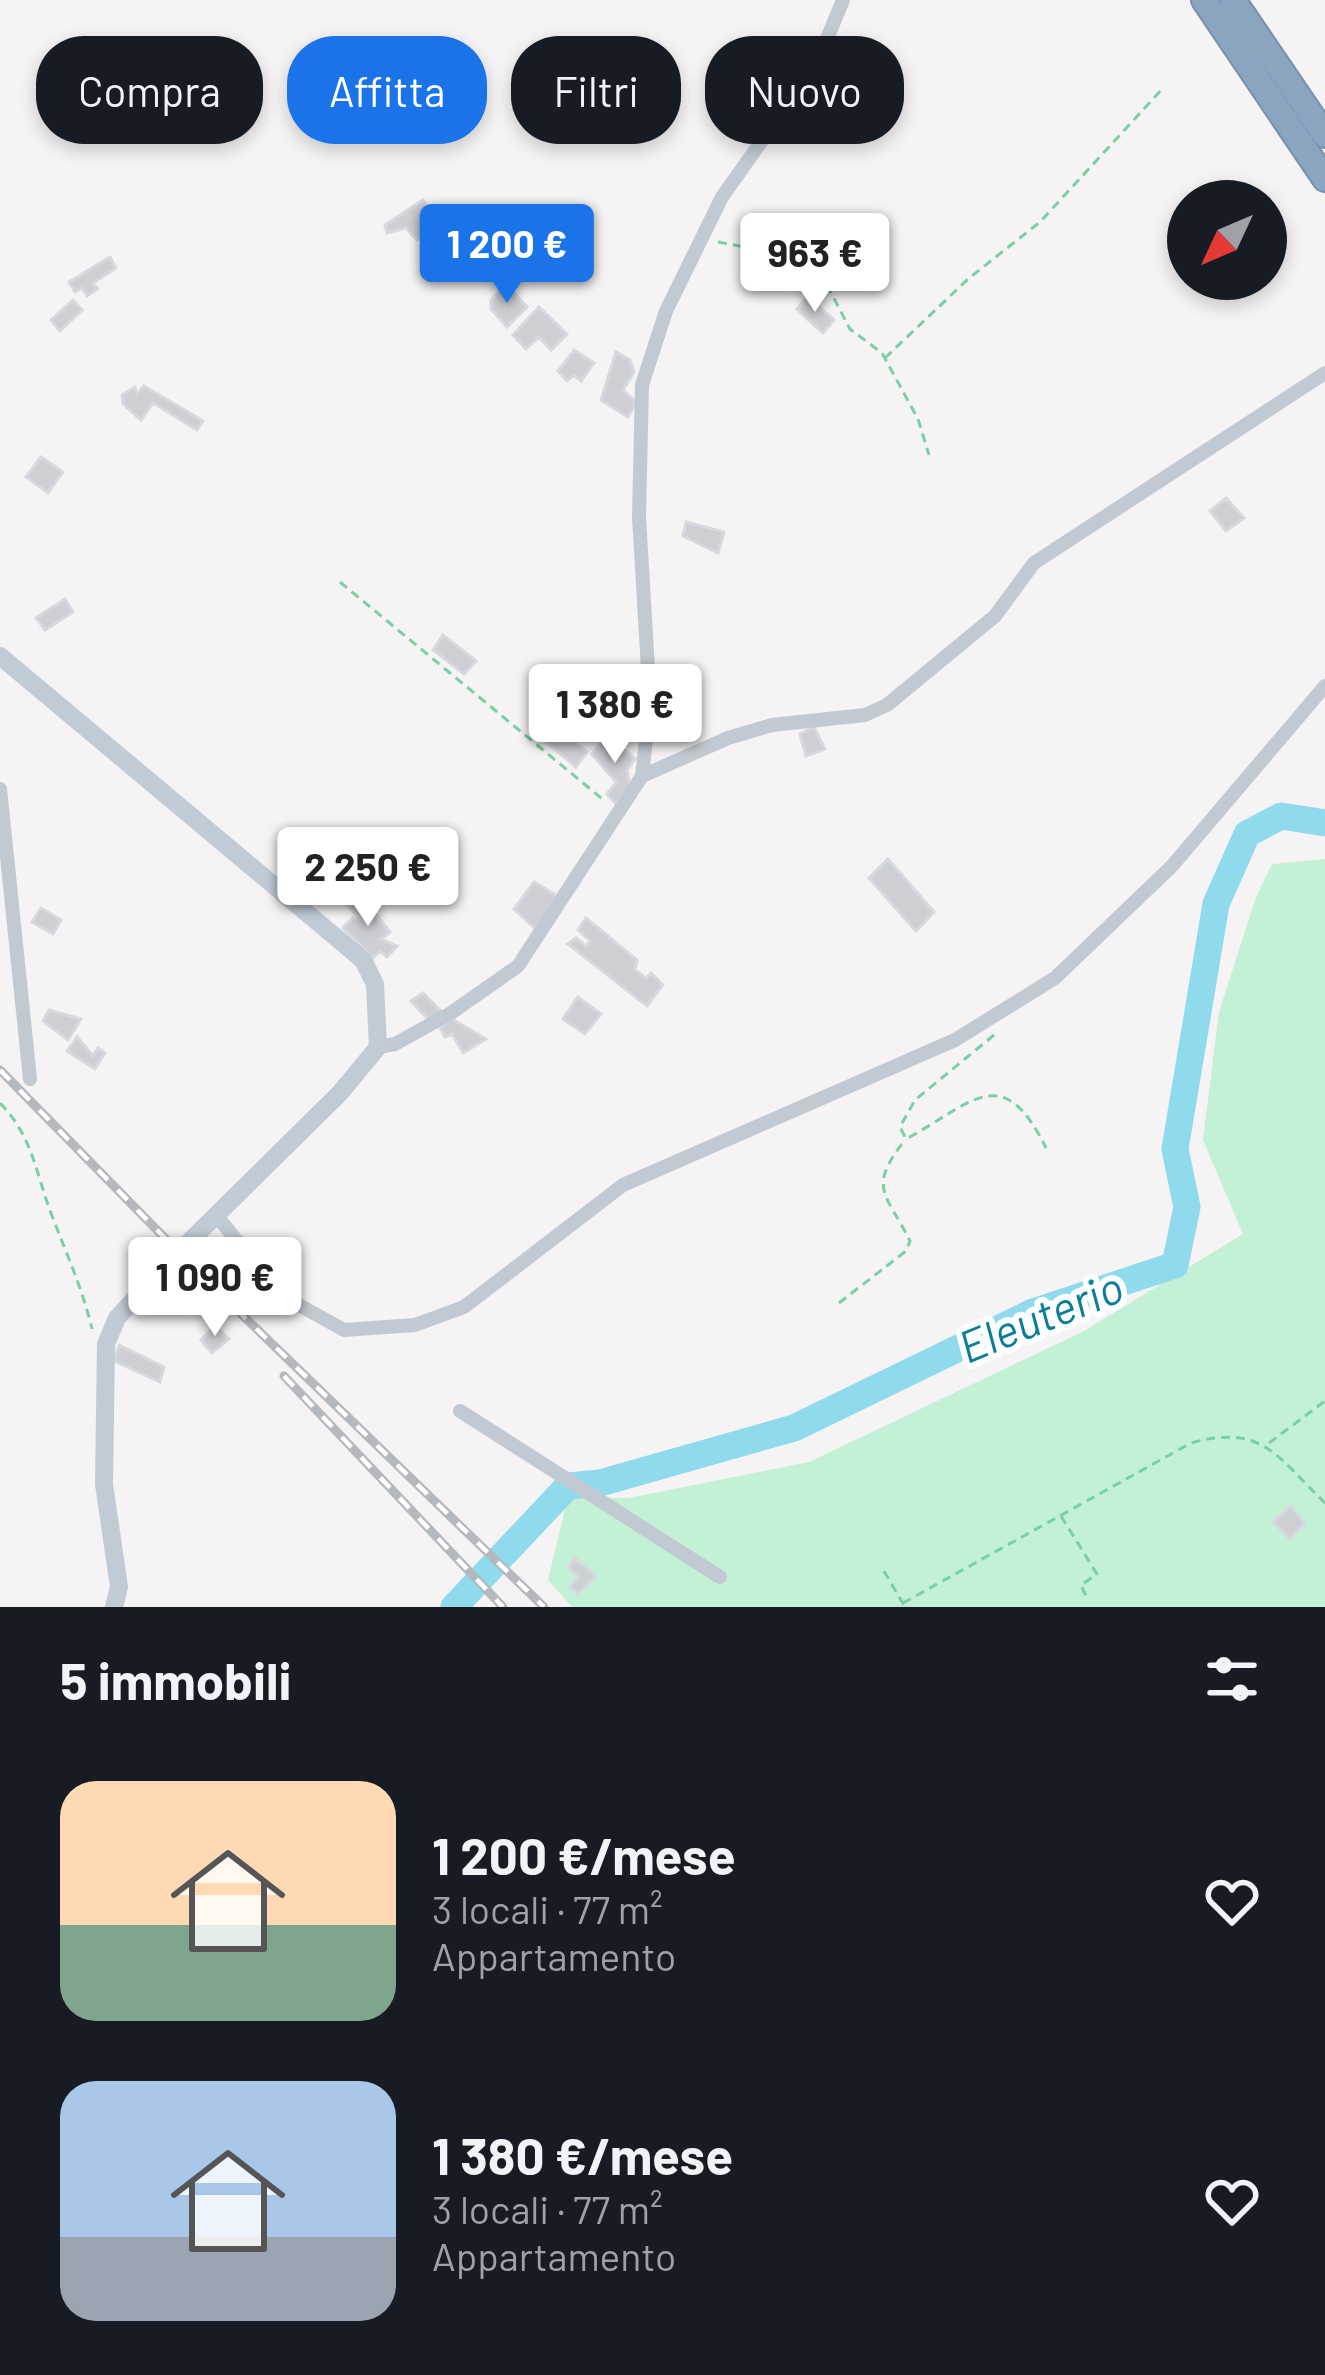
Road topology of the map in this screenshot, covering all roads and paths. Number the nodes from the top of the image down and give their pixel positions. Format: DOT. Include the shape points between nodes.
graph roads {
  1 [pos="844,0"];
  2 [pos="1204,0"];
  3 [pos="1233,0"];
  4 [pos="1164,87"];
  5 [pos="1325,135"];
  6 [pos="1325,179"];
  7 [pos="706,236"];
  8 [pos="885,358"];
  9 [pos="1325,373"];
  10 [pos="928,455"];
  11 [pos="340,582"];
  12 [pos="0,656"];
  13 [pos="1325,686"];
  14 [pos="641,776"];
  15 [pos="0,789"];
  16 [pos="616,811"];
  17 [pos="1011,1008"];
  18 [pos="378,1047"];
  19 [pos="30,1079"];
  20 [pos="0,1103"];
  21 [pos="906,1139"];
  22 [pos="1046,1148"];
  23 [pos="216,1215"];
  24 [pos="839,1303"];
  25 [pos="95,1338"];
  26 [pos="1325,1401"];
  27 [pos="460,1411"];
  28 [pos="1267,1444"];
  29 [pos="1325,1504"];
  30 [pos="1061,1516"];
  31 [pos="884,1571"];
  32 [pos="719,1577"];
  33 [pos="1086,1596"];
  34 [pos="904,1605"];
  35 [pos="114,1607"];
  1 -- 7 [label="street" via="817,63 722,197"];
  2 -- 6 [label="highway"];
  3 -- 5 [label="highway"];
  4 -- 8 [label="path" via="1040,222"];
  7 -- 8 [label="path" via="801,263 829,289 850,329"];
  7 -- 14 [label="street" via="666,311 642,385 639,517 650,704"];
  8 -- 10 [label="path"];
  9 -- 14 [label="street" via="1034,563 995,616 887,705 865,715 772,725"];
  11 -- 16 [label="path"];
  12 -- 18 [label="street" via="363,960 375,984"];
  13 -- 17 [label="street" via="1130,911"];
  14 -- 16 [label="street"];
  15 -- 19 [label="street"];
  16 -- 18 [label="street" via="518,966 451,1013"];
  17 -- 21 [label="path" via="984,1045 916,1100 900,1127"];
  17 -- 23 [label="street" via="956,1040 622,1185 464,1307 415,1325 344,1330 307,1314 280,1295"];
  18 -- 23 [label="street"];
  20 -- 25 [label="path" via="33,1148"];
  21 -- 22 [label="path" via="981,1094 1027,1110"];
  21 -- 24 [label="path" via="881,1179 881,1195 910,1241 906,1251"];
  23 -- 35 [label="street, bridge" via="117,1318 106,1344 104,1484 119,1587"];
  26 -- 28 [label="path"];
  27 -- 32 [label="street"];
  28 -- 29 [label="path"];
  28 -- 30 [label="path" via="1225,1434 1191,1443"];
  30 -- 33 [label="path" via="1097,1574 1081,1585"];
  30 -- 34 [label="path"];
  31 -- 34 [label="path"];
}
